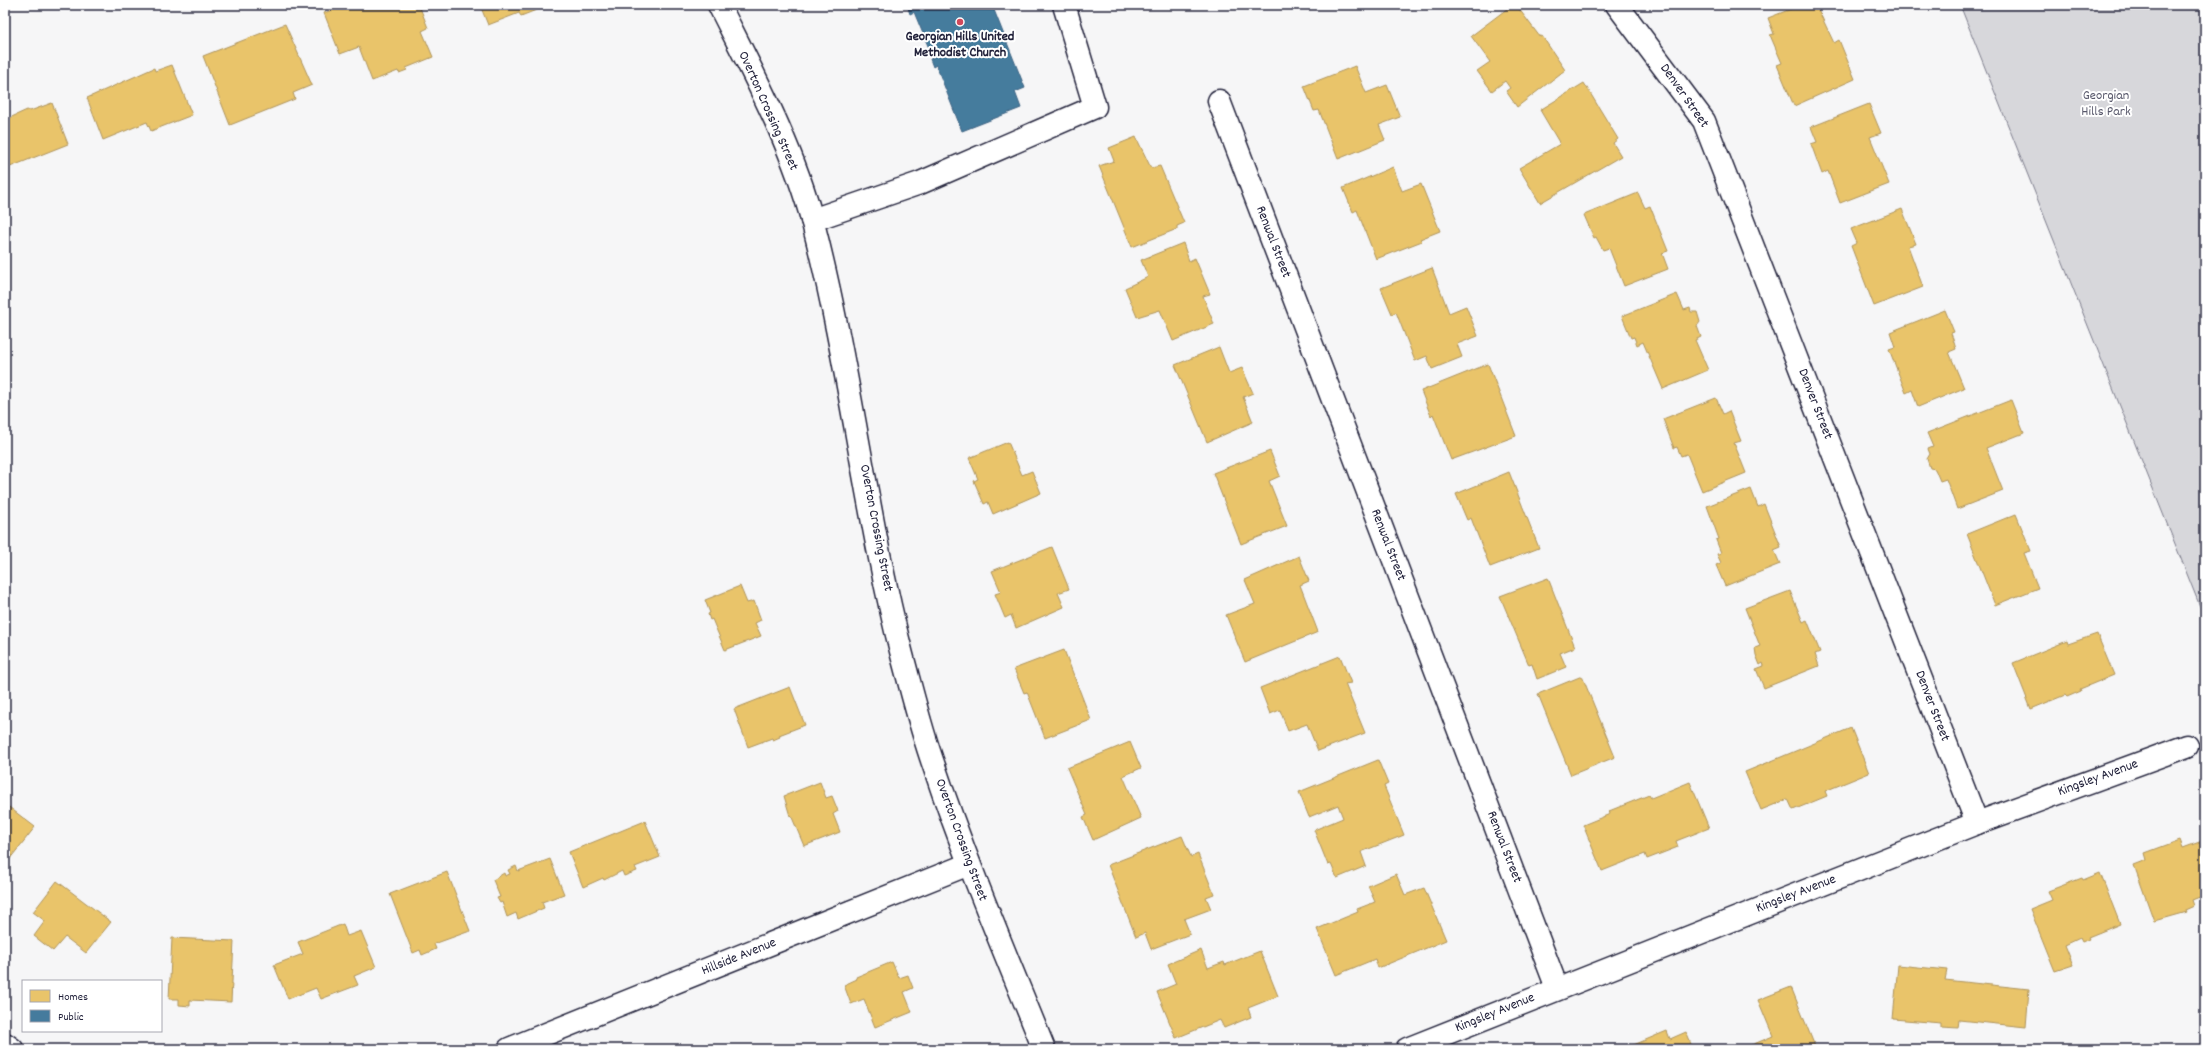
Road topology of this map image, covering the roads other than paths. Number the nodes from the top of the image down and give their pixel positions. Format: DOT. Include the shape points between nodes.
graph roads {
  1 [pos="719,5"];
  2 [pos="1064,5"];
  3 [pos="1617,5"];
  4 [pos="1219,101"];
  5 [pos="812,220"];
  6 [pos="2187,746"];
  7 [pos="1977,823"];
  8 [pos="969,864"];
  9 [pos="1557,988"];
  10 [pos="5,1044"];
  11 [pos="12,1049"];
  12 [pos="509,1049"];
  13 [pos="1044,1049"];
  14 [pos="1407,1049"];
  1 -- 5 [label="street, Overton Crossing Street" via="786,146"];
  2 -- 5 [label="street" via="1095,107 920,183"];
  3 -- 7 [label="street, Denver Street" via="1704,120"];
  4 -- 9 [label="street, Renwal Street"];
  5 -- 8 [label="street, Overton Crossing Street" via="902,652 933,763"];
  6 -- 7 [label="street, Kingsley Avenue"];
  7 -- 9 [label="street, Kingsley Avenue"];
  8 -- 12 [label="street, Hillside Avenue"];
  8 -- 13 [label="street, Overton Crossing Street"];
  9 -- 14 [label="street, Kingsley Avenue"];
  10 -- 11 [label="street"];
}
